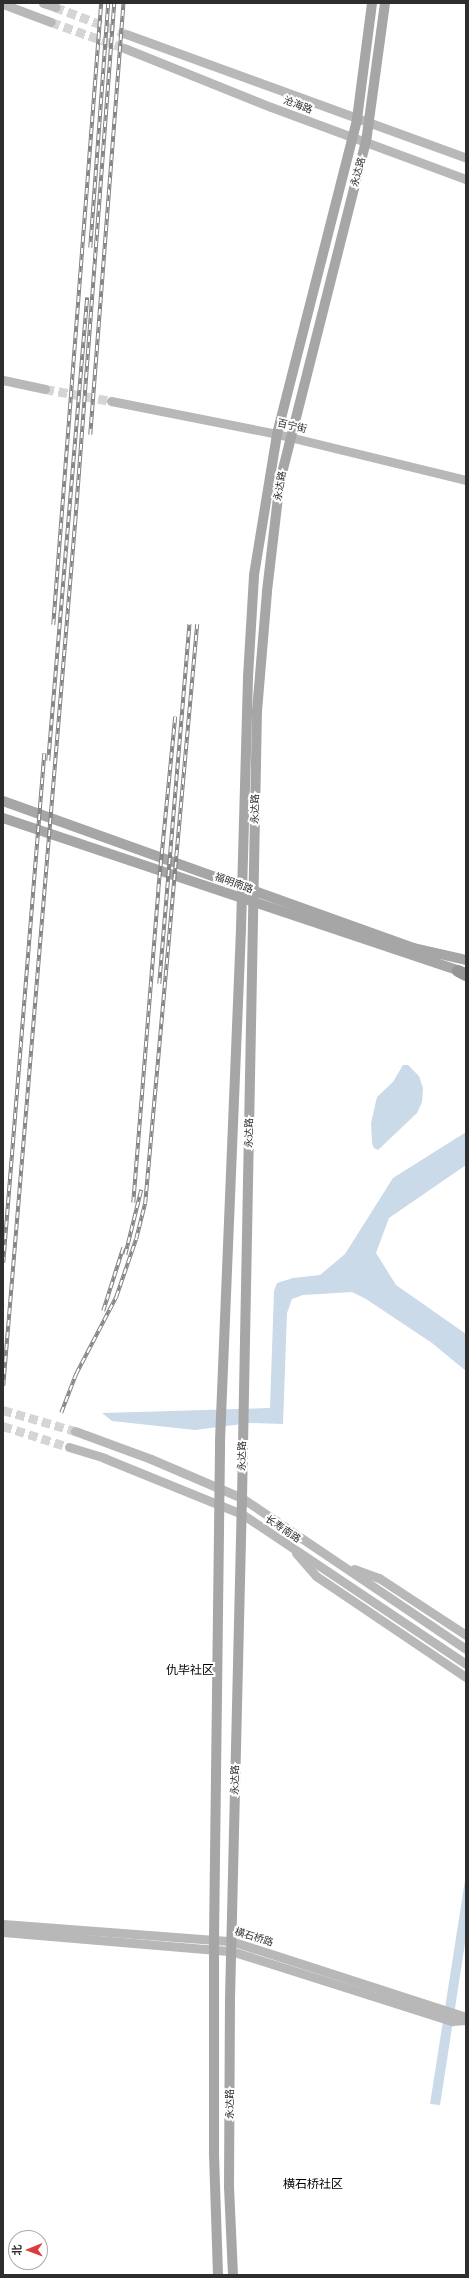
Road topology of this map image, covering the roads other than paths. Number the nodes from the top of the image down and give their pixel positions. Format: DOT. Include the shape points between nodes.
graph roads {
  1 [pos="43,3"];
  2 [pos="372,3"];
  3 [pos="385,3"];
  4 [pos="3,4"];
  5 [pos="55,7"];
  6 [pos="51,22"];
  7 [pos="126,34"];
  8 [pos="124,48"];
  9 [pos="357,119"];
  10 [pos="370,123"];
  11 [pos="352,137"];
  12 [pos="366,142"];
  13 [pos="466,158"];
  14 [pos="466,179"];
  15 [pos="3,380"];
  16 [pos="45,388"];
  17 [pos="111,401"];
  18 [pos="277,434"];
  19 [pos="290,437"];
  20 [pos="466,480"];
  21 [pos="3,801"];
  22 [pos="3,818"];
  23 [pos="466,960"];
  24 [pos="463,973"];
  25 [pos="75,1431"];
  26 [pos="69,1447"];
  27 [pos="220,1489"];
  28 [pos="242,1498"];
  29 [pos="220,1506"];
  30 [pos="242,1514"];
  31 [pos="293,1548"];
  32 [pos="340,1564"];
  33 [pos="466,1635"];
  34 [pos="466,1649"];
  35 [pos="466,1664"];
  36 [pos="466,1677"];
  37 [pos="3,1924"];
  38 [pos="3,1932"];
  39 [pos="214,1945"];
  40 [pos="231,1946"];
  41 [pos="466,2019"];
  42 [pos="218,2275"];
  43 [pos="233,2275"];
  1 -- 5 [label="main road"];
  2 -- 9 [label="main road, 永达路"];
  3 -- 10 [label="main road, 永达路"];
  4 -- 6 [label="main road"];
  7 -- 9 [label="main road, 沧海路"];
  8 -- 11 [label="main road, 沧海路"];
  9 -- 10 [label="main road, 沧海路"];
  9 -- 11 [label="main road, 永达路"];
  10 -- 12 [label="main road, 永达路"];
  10 -- 13 [label="main road, 沧海路"];
  11 -- 12 [label="main road, 沧海路"];
  11 -- 18 [label="main road, 永达路"];
  12 -- 14 [label="main road, 沧海路"];
  12 -- 19 [label="main road, 永达路"];
  15 -- 16 [label="main road"];
  17 -- 18 [label="main road, 百宁街"];
  18 -- 19 [label="main road, 百宁街"];
  18 -- 27 [label="main road, 永达路" via="254,582 248,685 236,1074 222,1362"];
  19 -- 20 [label="main road, 百宁街"];
  19 -- 28 [label="main road, 永达路" via="280,481 267,591 258,711"];
  21 -- 23 [label="main road, 福明南路" via="414,948"];
  22 -- 24 [label="main road, 福明南路"];
  25 -- 27 [label="main road, 长寿南路" via="151,1458"];
  26 -- 29 [label="main road, 长寿南路" via="104,1458"];
  27 -- 28 [label="main road, 长寿南路"];
  27 -- 29 [label="main road, 永达路"];
  28 -- 30 [label="main road, 永达路"];
  28 -- 32 [label="main road, 长寿南路"];
  29 -- 30 [label="main road, 长寿南路"];
  29 -- 39 [label="main road, 永达路"];
  30 -- 31 [label="main road, 长寿南路"];
  30 -- 40 [label="main road, 永达路"];
  31 -- 35 [label="main road, 长寿南路"];
  31 -- 36 [label="main road" via="305,1566 316,1576"];
  32 -- 33 [label="main road" via="379,1578"];
  32 -- 34 [label="main road, 长寿南路"];
  37 -- 39 [label="main road, 横石桥路"];
  38 -- 39 [label="main road, 横石桥路"];
  39 -- 40 [label="main road, 横石桥路"];
  39 -- 42 [label="main road, 永达路" via="214,2167"];
  40 -- 41 [label="main road, 横石桥路" via="452,2021"];
  40 -- 43 [label="main road, 永达路" via="229,2187"];
}
